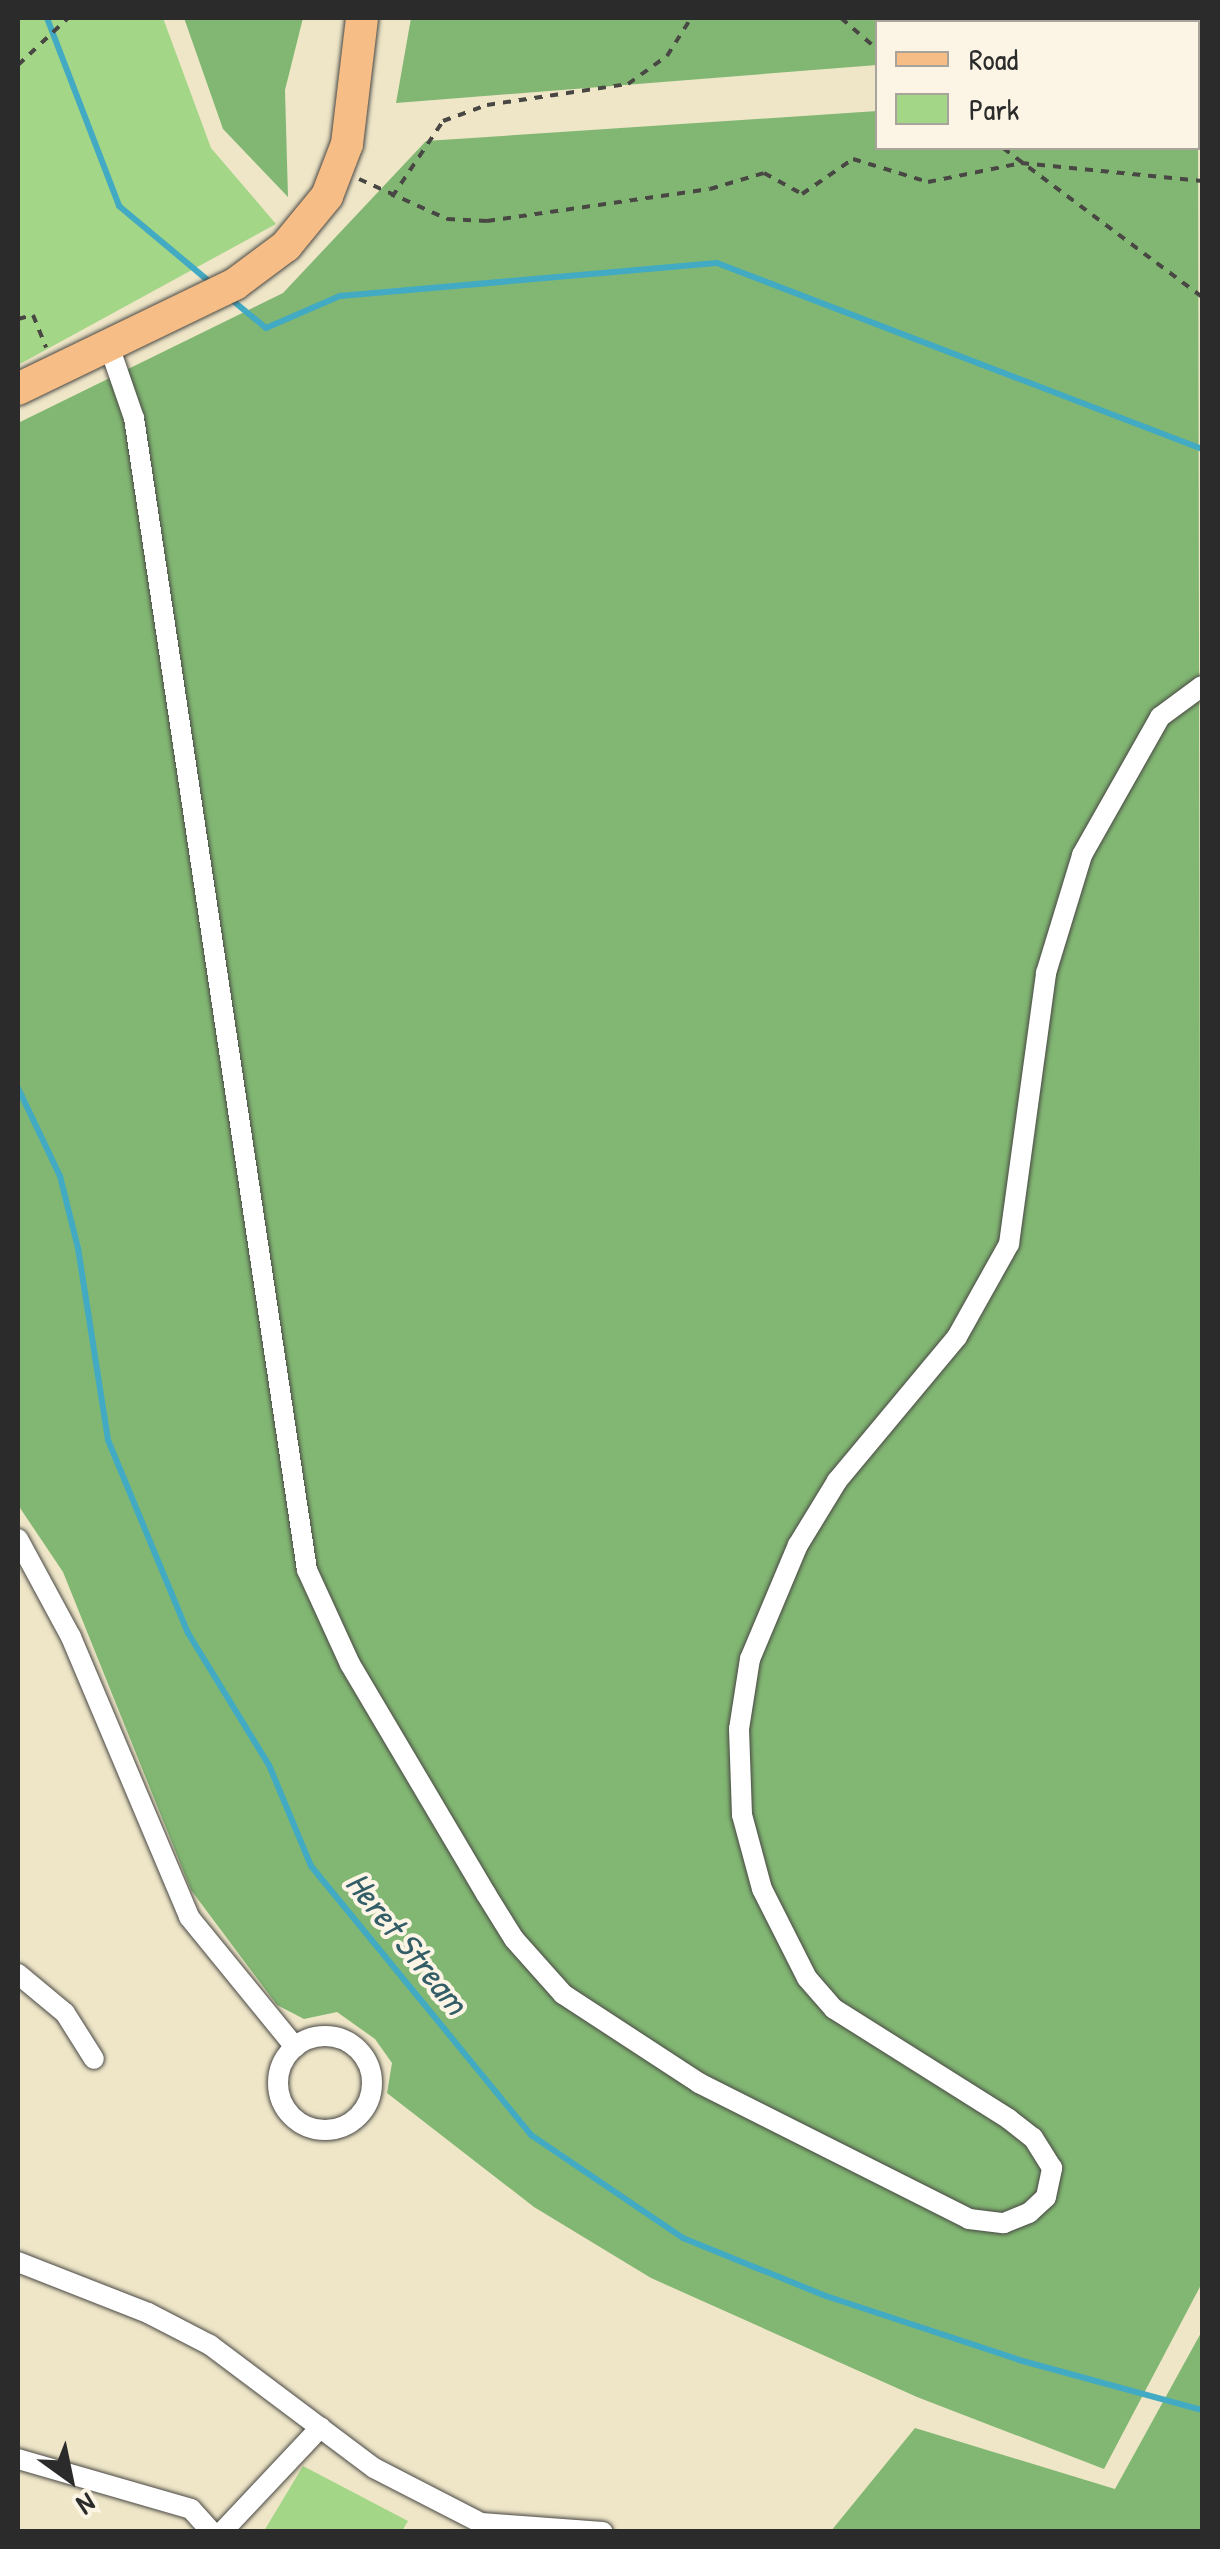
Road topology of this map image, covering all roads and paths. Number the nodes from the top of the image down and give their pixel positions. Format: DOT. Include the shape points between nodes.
graph roads {
  1 [pos="68,18"];
  2 [pos="362,18"];
  3 [pos="691,18"];
  4 [pos="840,18"];
  5 [pos="875,47"];
  6 [pos="18,65"];
  7 [pos="1004,150"];
  8 [pos="1021,164"];
  9 [pos="1202,181"];
  10 [pos="1202,297"];
  11 [pos="18,319"];
  12 [pos="109,346"];
  13 [pos="56,371"];
  14 [pos="18,389"];
  15 [pos="1202,686"];
  16 [pos="18,1539"];
  17 [pos="18,1974"];
  18 [pos="295,2046"];
  19 [pos="94,2058"];
  20 [pos="18,2262"];
  21 [pos="321,2427"];
  22 [pos="18,2459"];
  23 [pos="212,2532"];
  24 [pos="222,2532"];
  25 [pos="604,2532"];
  1 -- 6 [label="path"];
  2 -- 12 [label="main road" via="347,144 327,196 286,246 235,284"];
  3 -- 8 [label="path" via="666,56 628,84 487,106 443,121 392,198 447,219 487,221 710,190 764,173 802,194 853,160 928,182"];
  4 -- 5 [label="path"];
  7 -- 8 [label="path"];
  8 -- 9 [label="path"];
  8 -- 10 [label="path"];
  11 -- 13 [label="path" via="34,315"];
  12 -- 13 [label="main road"];
  12 -- 15 [label="street" via="134,418 307,1570 350,1664 514,1939 564,1994 699,2083 969,2218 1004,2223 1030,2214 1046,2196 1052,2168 1009,2119 834,2009 806,1978 762,1888 742,1815 740,1729 750,1659 798,1545 837,1481 957,1337 1009,1244 1046,972 1082,855 1160,717"];
  13 -- 14 [label="main road"];
  16 -- 18 [label="street" via="71,1637 189,1917"];
  17 -- 19 [label="street" via="65,2014"];
  18 -- 18 [label="street" via="278,2074 283,2106 308,2127 324,2130 354,2121 372,2094 368,2062 341,2038"];
  20 -- 21 [label="street" via="148,2313 210,2346"];
  21 -- 24 [label="street"];
  21 -- 25 [label="street" via="374,2468 481,2523"];
  22 -- 23 [label="street" via="190,2510"];
}
